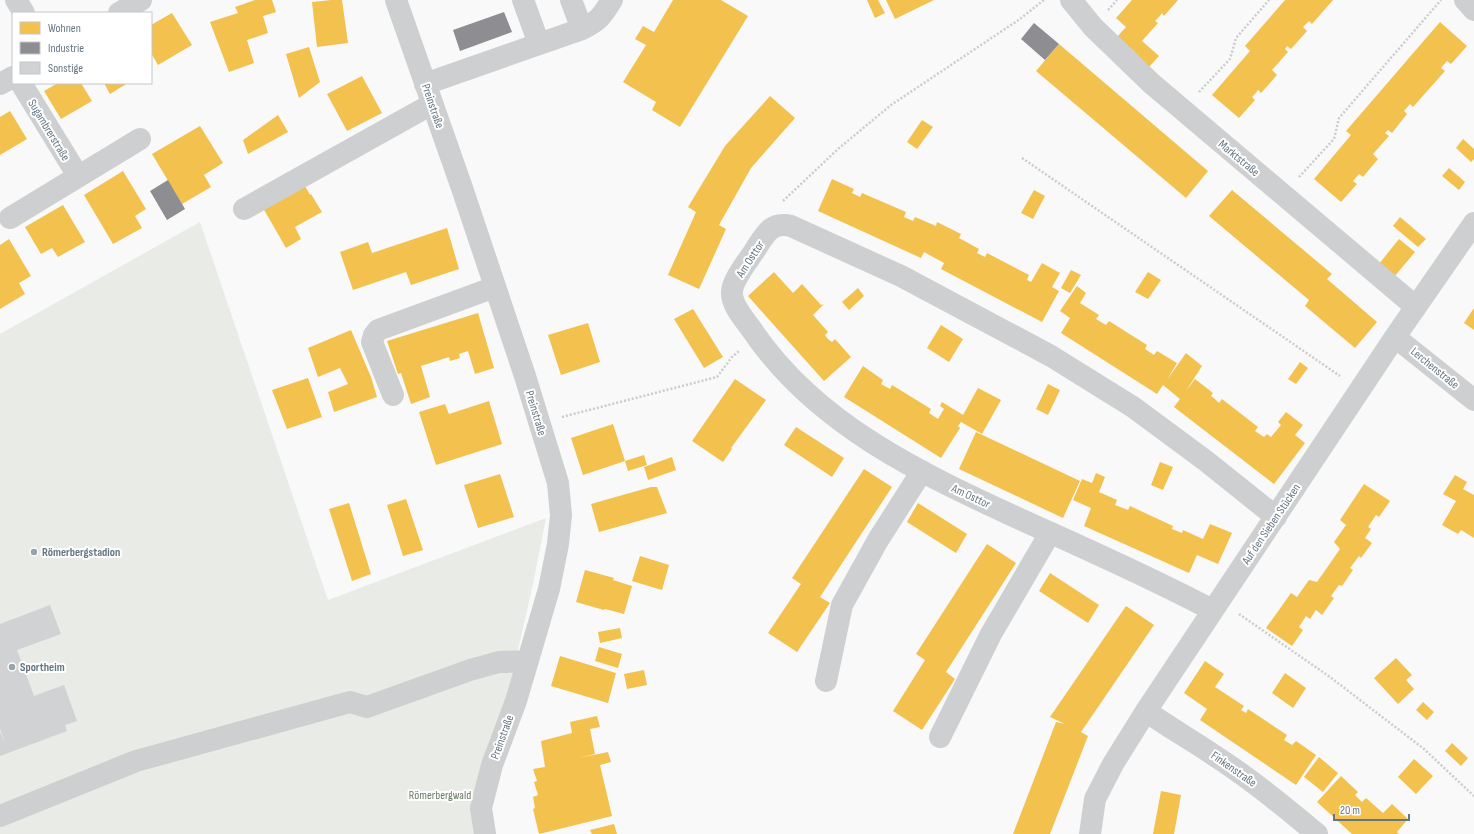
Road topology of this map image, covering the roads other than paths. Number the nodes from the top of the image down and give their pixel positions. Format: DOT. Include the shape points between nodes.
graph roads {
  1 [pos="16,0"];
  2 [pos="141,0"];
  3 [pos="396,0"];
  4 [pos="523,0"];
  5 [pos="571,0"];
  6 [pos="612,0"];
  7 [pos="1071,0"];
  8 [pos="1465,0"];
  9 [pos="1474,10"];
  10 [pos="23,12"];
  11 [pos="121,12"];
  12 [pos="582,29"];
  13 [pos="539,44"];
  14 [pos="12,78"];
  15 [pos="0,84"];
  16 [pos="22,84"];
  17 [pos="428,94"];
  18 [pos="140,139"];
  19 [pos="78,176"];
  20 [pos="244,209"];
  21 [pos="10,218"];
  22 [pos="1474,223"];
  23 [pos="495,287"];
  24 [pos="1416,307"];
  25 [pos="1396,337"];
  26 [pos="393,395"];
  27 [pos="1474,400"];
  28 [pos="922,472"];
  29 [pos="1276,517"];
  30 [pos="1050,532"];
  31 [pos="1215,605"];
  32 [pos="528,661"];
  33 [pos="826,681"];
  34 [pos="1146,711"];
  35 [pos="940,737"];
  36 [pos="0,816"];
  37 [pos="485,834"];
  38 [pos="1090,834"];
  39 [pos="1317,834"];
  1 -- 10 [label="street"];
  2 -- 11 [label="street"];
  3 -- 17 [label="street, Preinstraße"];
  4 -- 13 [label="street"];
  5 -- 12 [label="street"];
  6 -- 12 [label="street" via="596,22"];
  7 -- 24 [label="street, Marktstraße" via="1093,27 1151,84"];
  8 -- 9 [label="street"];
  12 -- 13 [label="street"];
  13 -- 17 [label="street"];
  14 -- 15 [label="street"];
  16 -- 19 [label="street, Sugambrerstraße"];
  17 -- 20 [label="street"];
  17 -- 23 [label="street, Preinstraße"];
  18 -- 19 [label="street"];
  19 -- 21 [label="street"];
  22 -- 24 [label="street, Auf den Sieben Stücken"];
  23 -- 26 [label="street" via="378,330 372,342"];
  23 -- 32 [label="street, Preinstraße" via="558,483 561,515 549,589"];
  24 -- 25 [label="street, Auf den Sieben Stücken"];
  25 -- 27 [label="street, Lerchenstraße"];
  25 -- 29 [label="street, Auf den Sieben Stücken"];
  28 -- 29 [label="street, Am Osttor" via="882,450 836,418 809,395 785,372 735,304 731,290 736,280 764,237 776,225 791,226 901,276 1051,356 1133,407 1206,460"];
  28 -- 30 [label="street, Am Osttor"];
  28 -- 33 [label="street" via="878,540 842,605"];
  29 -- 31 [label="street, Auf den Sieben Stücken"];
  30 -- 31 [label="street, Am Osttor"];
  30 -- 35 [label="street" via="991,634"];
  31 -- 34 [label="street, Auf den Sieben Stücken"];
  32 -- 36 [label="street" via="499,662 367,707 350,702 136,761"];
  32 -- 37 [label="street, Preinstraße" via="492,765 481,808"];
  34 -- 38 [label="street, Auf den Sieben Stücken" via="1095,799"];
  34 -- 39 [label="street, Finkenstraße" via="1273,797"];
}
